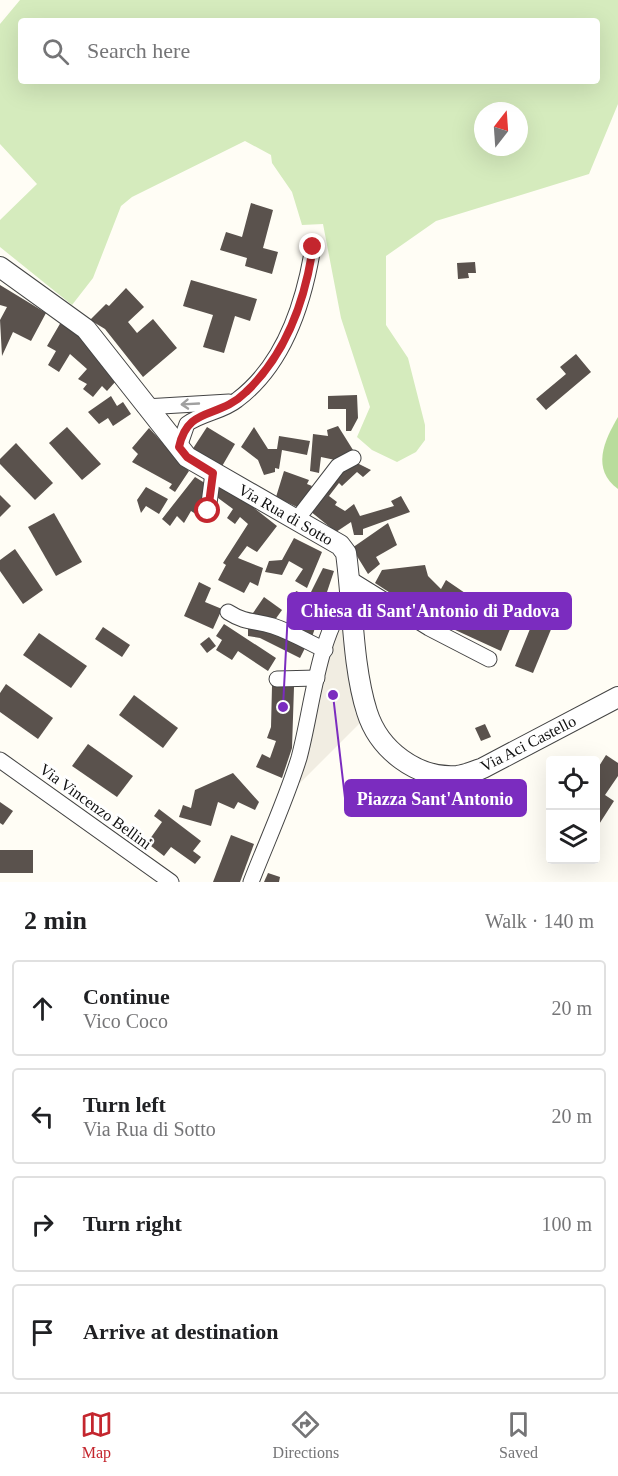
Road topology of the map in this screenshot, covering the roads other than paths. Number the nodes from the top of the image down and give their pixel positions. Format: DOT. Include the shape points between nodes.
graph roads {
  1 [pos="313,247"];
  2 [pos="0,267"];
  3 [pos="235,402"];
  4 [pos="145,407"];
  5 [pos="179,447"];
  6 [pos="354,458"];
  7 [pos="213,473"];
  8 [pos="208,511"];
  9 [pos="298,518"];
  10 [pos="350,586"];
  11 [pos="228,612"];
  12 [pos="325,650"];
  13 [pos="489,659"];
  14 [pos="317,678"];
  15 [pos="277,679"];
  16 [pos="618,697"];
  17 [pos="0,760"];
  18 [pos="171,882"];
  19 [pos="251,882"];
  1 -- 3 [label="street" via="305,291 281,347"];
  2 -- 4 [label="street, Via Rua di Sotto" via="86,329"];
  3 -- 4 [label="street, one-way"];
  3 -- 5 [label="street" via="187,424"];
  4 -- 5 [label="street, Via Rua di Sotto"];
  5 -- 7 [label="street, Via Rua di Sotto" via="187,457"];
  6 -- 9 [label="street" via="338,466"];
  7 -- 8 [label="street"];
  7 -- 9 [label="street, Via Rua di Sotto"];
  9 -- 10 [label="street, Via Rua di Sotto" via="340,545 346,553"];
  10 -- 12 [label="street"];
  10 -- 13 [label="street"];
  10 -- 16 [label="street, Via Aci Castello" via="367,713 387,746 414,768 430,775 460,776 483,768"];
  11 -- 12 [label="street" via="244,622 281,629"];
  12 -- 14 [label="street"];
  14 -- 15 [label="street"];
  14 -- 19 [label="street" via="294,773"];
  17 -- 18 [label="street, Via Vincenzo Bellini"];
}
